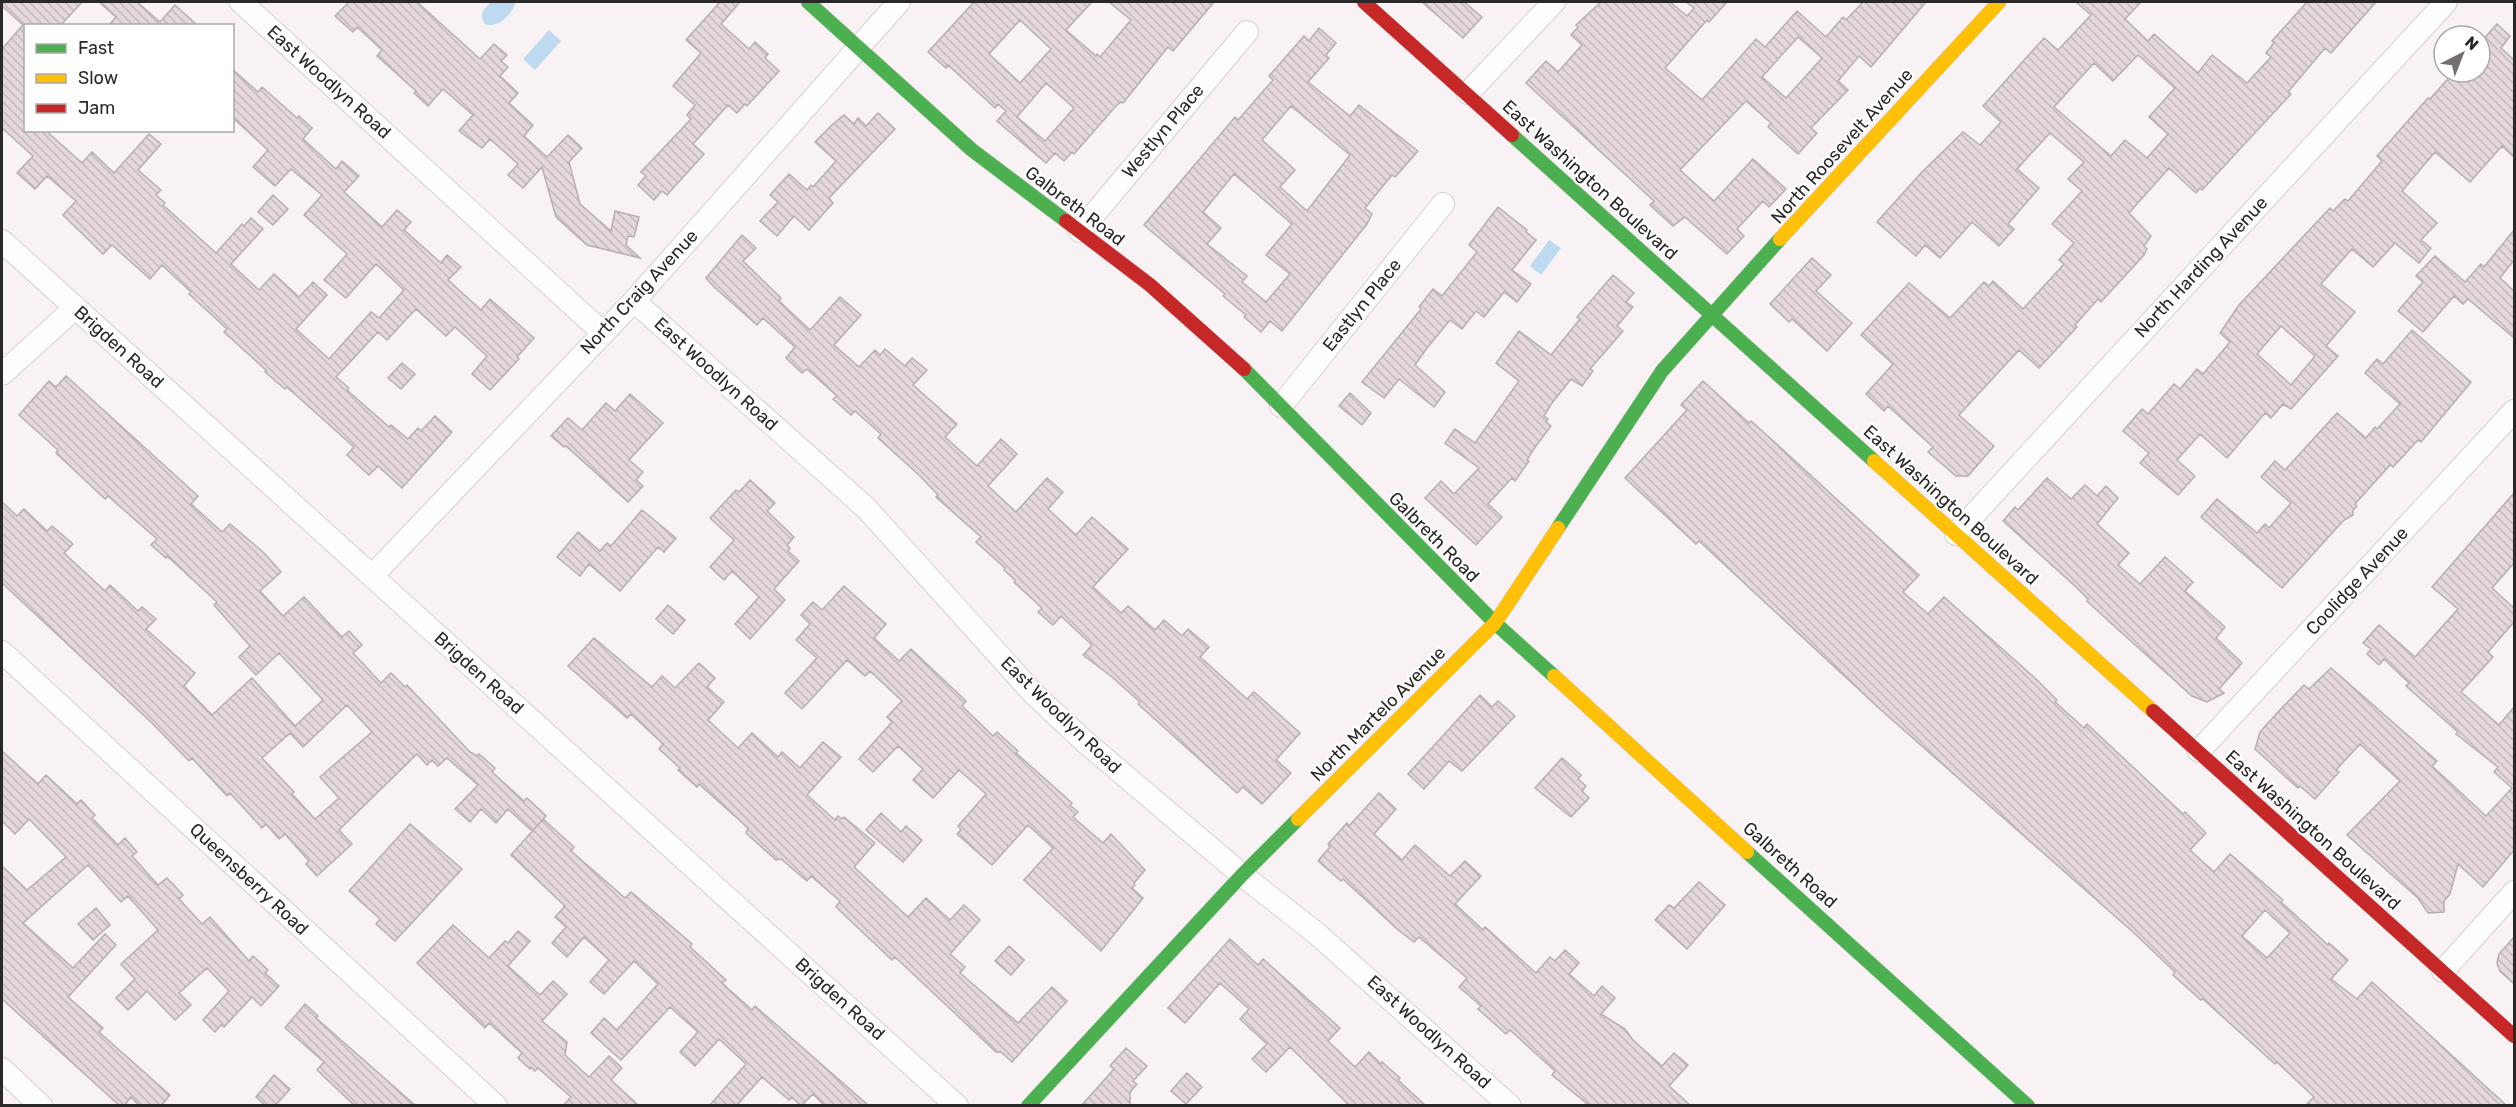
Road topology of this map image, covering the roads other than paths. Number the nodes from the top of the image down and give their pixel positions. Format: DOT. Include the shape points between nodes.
graph roads {
  1 [pos="241,2"];
  2 [pos="808,2"];
  3 [pos="899,2"];
  4 [pos="1364,2"];
  5 [pos="1554,2"];
  6 [pos="1999,2"];
  7 [pos="2446,2"];
  8 [pos="1247,32"];
  9 [pos="858,47"];
  10 [pos="1468,93"];
  11 [pos="1443,204"];
  12 [pos="1080,231"];
  13 [pos="2,241"];
  14 [pos="634,301"];
  15 [pos="75,308"];
  16 [pos="1711,314"];
  17 [pos="602,332"];
  18 [pos="2,374"];
  19 [pos="1281,406"];
  20 [pos="2514,411"];
  21 [pos="1956,534"];
  22 [pos="372,576"];
  23 [pos="1495,623"];
  24 [pos="2,652"];
  25 [pos="2199,751"];
  26 [pos="1242,875"];
  27 [pos="2514,892"];
  28 [pos="2443,971"];
  29 [pos="2514,1036"];
  30 [pos="2,1069"];
  31 [pos="42,1106"];
  32 [pos="496,1106"];
  33 [pos="957,1106"];
  34 [pos="1028,1106"];
  35 [pos="1510,1106"];
  36 [pos="2028,1106"];
  1 -- 17 [label="street, East Woodlyn Road"];
  2 -- 9 [label="street, Galbreth Road"];
  3 -- 9 [label="street, North Craig Avenue"];
  4 -- 10 [label="street, East Washington Boulevard"];
  5 -- 10 [label="street"];
  6 -- 16 [label="street, North Roosevelt Avenue"];
  7 -- 21 [label="street, North Harding Avenue"];
  8 -- 12 [label="street, Westlyn Place"];
  9 -- 12 [label="street, Galbreth Road" via="972,150"];
  9 -- 14 [label="street, North Craig Avenue"];
  10 -- 16 [label="street, East Washington Boulevard"];
  11 -- 19 [label="street, Eastlyn Place"];
  12 -- 19 [label="street, Galbreth Road" via="1150,285"];
  13 -- 15 [label="street, Brigden Road"];
  14 -- 17 [label="street, North Craig Avenue"];
  14 -- 26 [label="street, East Woodlyn Road" via="866,508 1019,678 1084,741"];
  15 -- 18 [label="street"];
  15 -- 22 [label="street, Brigden Road"];
  16 -- 21 [label="street, East Washington Boulevard"];
  16 -- 23 [label="street, North Martelo Avenue" via="1662,371"];
  17 -- 22 [label="street, North Craig Avenue"];
  19 -- 23 [label="street, Galbreth Road"];
  20 -- 25 [label="street, Coolidge Avenue"];
  21 -- 25 [label="street, East Washington Boulevard"];
  22 -- 33 [label="street, Brigden Road"];
  23 -- 26 [label="street, North Martelo Avenue"];
  23 -- 36 [label="street, Galbreth Road"];
  24 -- 32 [label="street, Queensberry Road"];
  25 -- 28 [label="street, East Washington Boulevard"];
  26 -- 34 [label="street, North Martelo Avenue"];
  26 -- 35 [label="street, East Woodlyn Road" via="1325,940"];
  27 -- 28 [label="street"];
  28 -- 29 [label="street, East Washington Boulevard"];
  30 -- 31 [label="street"];
}
